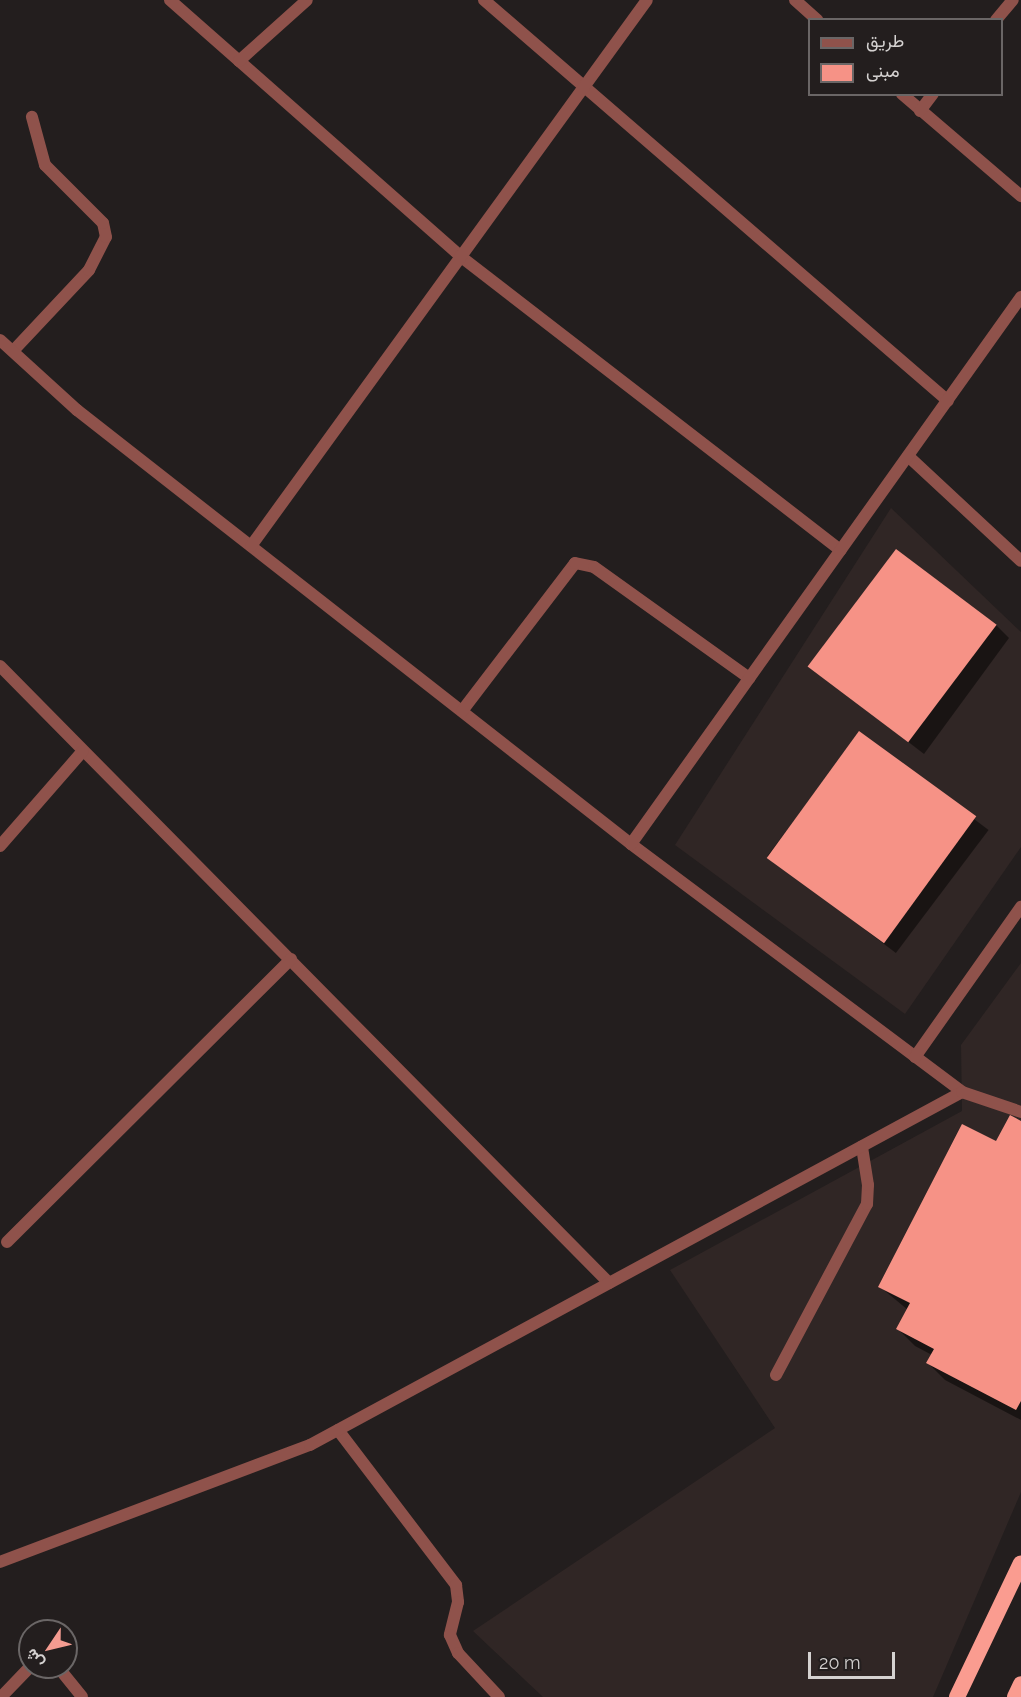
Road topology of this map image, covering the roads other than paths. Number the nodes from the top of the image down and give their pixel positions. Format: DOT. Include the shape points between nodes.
graph roads {
  1 [pos="170,0"];
  2 [pos="307,0"];
  3 [pos="484,0"];
  4 [pos="647,0"];
  5 [pos="795,0"];
  6 [pos="1013,0"];
  7 [pos="815,18"];
  8 [pos="998,18"];
  9 [pos="238,60"];
  10 [pos="582,85"];
  11 [pos="904,96"];
  12 [pos="931,96"];
  13 [pos="920,111"];
  14 [pos="32,117"];
  15 [pos="1021,196"];
  16 [pos="460,256"];
  17 [pos="1021,297"];
  18 [pos="0,339"];
  19 [pos="13,351"];
  20 [pos="948,400"];
  21 [pos="908,456"];
  22 [pos="251,546"];
  23 [pos="841,550"];
  24 [pos="1021,561"];
  25 [pos="0,666"];
  26 [pos="749,678"];
  27 [pos="462,711"];
  28 [pos="83,751"];
  29 [pos="632,844"];
  30 [pos="0,846"];
  31 [pos="1021,908"];
  32 [pos="291,959"];
  33 [pos="915,1058"];
  34 [pos="962,1092"];
  35 [pos="1021,1112"];
  36 [pos="862,1146"];
  37 [pos="7,1242"];
  38 [pos="609,1283"];
  39 [pos="776,1375"];
  40 [pos="338,1430"];
  41 [pos="0,1562"];
  42 [pos="1021,1563"];
  43 [pos="18,1679"];
  44 [pos="68,1679"];
  45 [pos="1021,1684"];
  46 [pos="1,1697"];
  47 [pos="82,1697"];
  48 [pos="499,1697"];
  49 [pos="957,1697"];
  50 [pos="1015,1697"];
  1 -- 9 [label="street"];
  2 -- 9 [label="street"];
  3 -- 10 [label="street"];
  4 -- 10 [label="street"];
  5 -- 7 [label="street"];
  6 -- 8 [label="street"];
  9 -- 16 [label="street"];
  10 -- 16 [label="street"];
  10 -- 20 [label="street"];
  11 -- 13 [label="street"];
  12 -- 13 [label="street"];
  13 -- 15 [label="street"];
  14 -- 19 [label="street" via="45,165 104,223 106,237 89,270"];
  16 -- 22 [label="street"];
  16 -- 23 [label="street"];
  17 -- 20 [label="street"];
  18 -- 19 [label="street"];
  19 -- 22 [label="street" via="77,410"];
  20 -- 21 [label="street"];
  21 -- 23 [label="street"];
  21 -- 24 [label="street"];
  22 -- 27 [label="street"];
  23 -- 26 [label="street"];
  25 -- 28 [label="street"];
  26 -- 27 [label="street" via="594,567 575,562"];
  26 -- 29 [label="street"];
  27 -- 29 [label="street"];
  28 -- 30 [label="street"];
  28 -- 32 [label="street"];
  29 -- 33 [label="street"];
  31 -- 33 [label="street"];
  32 -- 37 [label="street"];
  32 -- 38 [label="street"];
  33 -- 34 [label="street"];
  34 -- 35 [label="street"];
  34 -- 36 [label="street"];
  36 -- 38 [label="street"];
  36 -- 39 [label="street" via="867,1204"];
  38 -- 40 [label="street"];
  40 -- 41 [label="street" via="310,1445"];
  40 -- 48 [label="street" via="456,1585 458,1602 450,1635 458,1653"];
  42 -- 49 [label="highway"];
  43 -- 46 [label="street"];
  44 -- 47 [label="street"];
  45 -- 50 [label="highway"];
}
